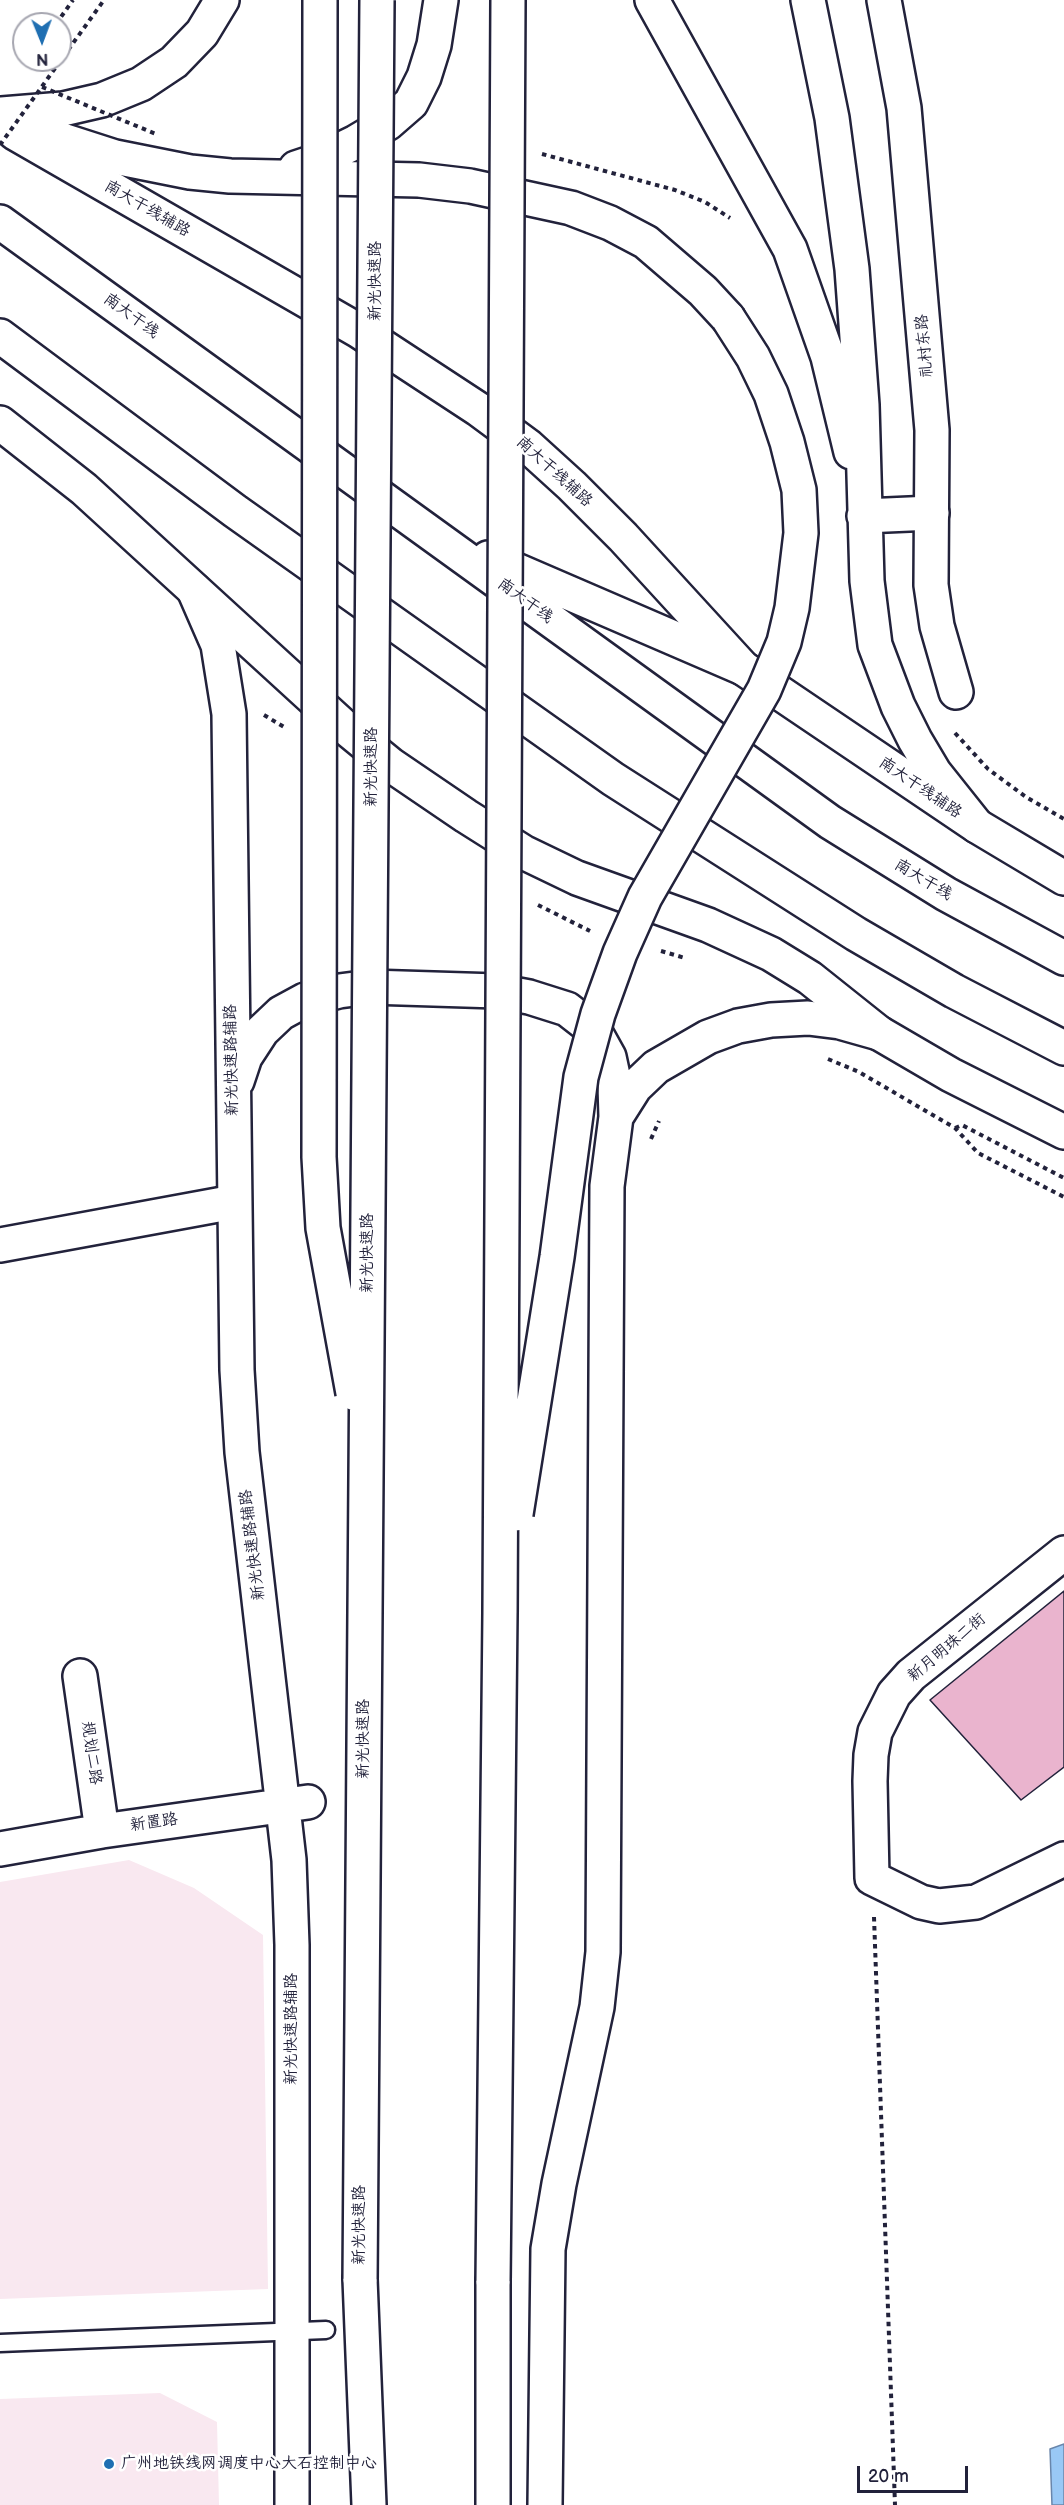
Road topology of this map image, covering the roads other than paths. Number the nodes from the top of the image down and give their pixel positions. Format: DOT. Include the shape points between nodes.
graph roads {
  1 [pos="222,0"];
  2 [pos="320,0"];
  3 [pos="377,0"];
  4 [pos="441,0"];
  5 [pos="508,0"];
  6 [pos="652,0"];
  7 [pos="808,0"];
  8 [pos="884,0"];
  9 [pos="0,114"];
  10 [pos="0,122"];
  11 [pos="266,177"];
  12 [pos="0,222"];
  13 [pos="0,336"];
  14 [pos="0,423"];
  15 [pos="864,504"];
  16 [pos="932,513"];
  17 [pos="433,534"];
  18 [pos="194,590"];
  19 [pos="743,668"];
  20 [pos="956,692"];
  21 [pos="977,826"];
  22 [pos="1064,878"];
  23 [pos="1064,958"];
  24 [pos="879,1033"];
  25 [pos="1064,1048"];
  26 [pos="232,1096"];
  27 [pos="616,1118"];
  28 [pos="1064,1132"];
  29 [pos="234,1202"];
  30 [pos="0,1245"];
  31 [pos="366,1453"];
  32 [pos="1064,1553"];
  33 [pos="500,1613"];
  34 [pos="80,1676"];
  35 [pos="308,1802"];
  36 [pos="102,1831"];
  37 [pos="0,1849"];
  38 [pos="1064,1859"];
  39 [pos="326,2330"];
  40 [pos="0,2343"];
  41 [pos="292,2505"];
  42 [pos="369,2505"];
  43 [pos="493,2505"];
  44 [pos="545,2505"];
  1 -- 9 [label="main road" via="202,33 174,62 141,84 102,100 63,109"];
  2 -- 31 [label="main road, bridge" via="319,1157 323,1228"];
  3 -- 31 [label="main road, 新光快速路, bridge"];
  4 -- 11 [label="main road" via="434,45 411,103 388,123 356,142 317,161"];
  5 -- 33 [label="main road, bridge"];
  6 -- 15 [label="main road" via="790,249 828,357"];
  7 -- 15 [label="main road" via="832,118 852,269 862,405"];
  8 -- 16 [label="main road, 礼村东路" via="904,108 932,430"];
  10 -- 11 [label="main road" via="154,165 190,172"];
  10 -- 19 [label="main road, 南大干线辅路" via="359,331 528,446 623,537"];
  11 -- 33 [label="main road, bridge" via="419,180 470,186 571,208 646,242 704,291 728,318 753,357 771,394 799,490 801,533 784,642 764,690 645,897 598,1014 581,1077 543,1356"];
  12 -- 17 [label="main road, 南大干线"];
  13 -- 25 [label="main road" via="235,511 613,779 856,934"];
  14 -- 18 [label="main road" via="84,489"];
  15 -- 16 [label="main road"];
  15 -- 21 [label="main road" via="870,619 884,673 933,772"];
  16 -- 20 [label="main road, 礼村东路" via="933,605"];
  17 -- 19 [label="main road"];
  17 -- 23 [label="main road, 南大干线" via="830,822 946,894"];
  18 -- 24 [label="main road" via="350,731 391,765 466,816 523,852 577,878 719,929 771,954 810,978"];
  18 -- 26 [label="main road, 新光快速路辅路" via="218,645 229,714"];
  19 -- 21 [label="main road, 南大干线辅路"];
  21 -- 22 [label="main road, 南大干线辅路"];
  24 -- 27 [label="main road" via="808,1018 738,1026 708,1037 656,1067 635,1087"];
  24 -- 28 [label="main road"];
  26 -- 27 [label="main road" via="245,1057 262,1031 281,1013 305,1000 370,987 497,991 567,1009 594,1030 609,1056"];
  26 -- 29 [label="main road, 新光快速路辅路"];
  27 -- 44 [label="main road" via="607,1186 603,1952 597,2007 548,2249"];
  29 -- 30 [label="main road"];
  29 -- 41 [label="main road, 新光快速路辅路" via="242,1452 281,1781 290,1892"];
  31 -- 42 [label="main road, 新光快速路, bridge" via="360,2279"];
  32 -- 38 [label="main road, 新月明珠二街" via="911,1675 884,1710 871,1755 872,1878 921,1902 957,1905 995,1895"];
  33 -- 43 [label="main road, bridge"];
  34 -- 36 [label="main road, 规划二路"];
  35 -- 36 [label="main road, 新置路"];
  36 -- 37 [label="main road, 新置路"];
  39 -- 40 [label="lane"];
}
